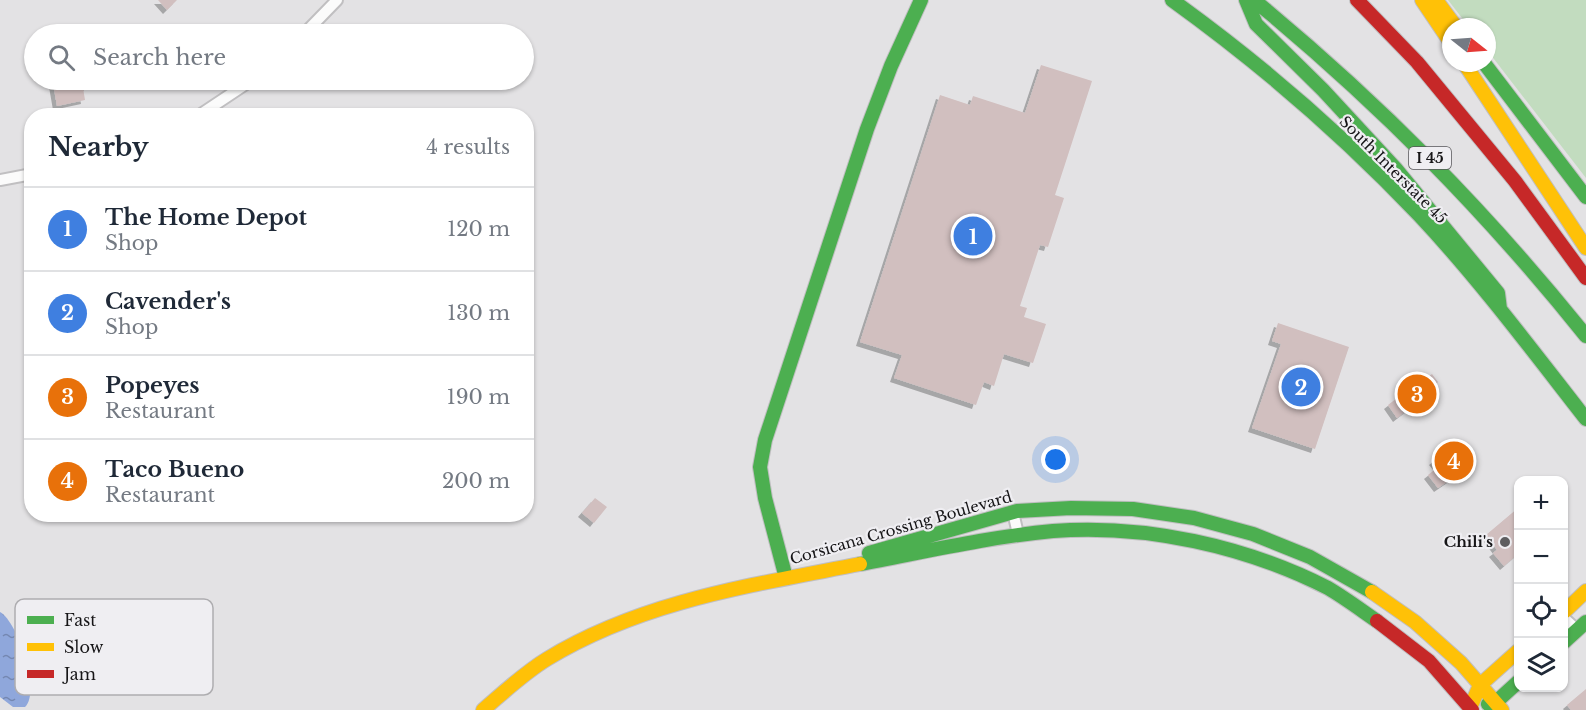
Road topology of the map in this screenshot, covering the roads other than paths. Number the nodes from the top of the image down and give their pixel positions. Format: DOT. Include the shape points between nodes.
graph roads {
  1 [pos="337,0"];
  2 [pos="921,0"];
  3 [pos="1172,0"];
  4 [pos="1246,0"];
  5 [pos="1254,0"];
  6 [pos="1357,0"];
  7 [pos="1422,0"];
  8 [pos="1436,0"];
  9 [pos="1449,18"];
  10 [pos="314,24"];
  11 [pos="1442,30"];
  12 [pos="1470,72"];
  13 [pos="1491,72"];
  14 [pos="237,90"];
  15 [pos="210,108"];
  16 [pos="24,176"];
  17 [pos="0,180"];
  18 [pos="1586,197"];
  19 [pos="1586,248"];
  20 [pos="1586,278"];
  21 [pos="1500,309"];
  22 [pos="1586,336"];
  23 [pos="1586,419"];
  24 [pos="1013,512"];
  25 [pos="1018,534"];
  26 [pos="1304,554"];
  27 [pos="1294,573"];
  28 [pos="786,578"];
  29 [pos="1586,591"];
  30 [pos="1568,607"];
  31 [pos="1568,620"];
  32 [pos="1582,626"];
  33 [pos="1568,638"];
  34 [pos="1514,654"];
  35 [pos="1480,684"];
  36 [pos="1514,687"];
  37 [pos="1499,706"];
  38 [pos="1471,709"];
  39 [pos="483,710"];
  1 -- 10 [label="street"];
  2 -- 28 [label="main road" via="867,129 765,440 760,467"];
  3 -- 21 [label="main road, South Interstate 45" via="1342,140 1419,215"];
  4 -- 21 [label="main road" via="1256,24 1356,124 1422,200 1497,293"];
  5 -- 22 [label="main road, I 45" via="1341,73 1425,153 1517,251"];
  6 -- 20 [label="main road" via="1417,62 1515,181"];
  7 -- 11 [label="main road"];
  8 -- 9 [label="main road"];
  12 -- 19 [label="main road"];
  13 -- 18 [label="main road"];
  14 -- 15 [label="street"];
  16 -- 17 [label="street"];
  21 -- 23 [label="main road, South Interstate 45"];
  24 -- 25 [label="street"];
  24 -- 26 [label="main road, Corsicana Crossing Boulevard" via="1098,507 1167,512 1248,531"];
  24 -- 28 [label="main road, Corsicana Crossing Boulevard"];
  25 -- 27 [label="main road, Corsicana Crossing Boulevard" via="1091,530 1150,534 1219,546"];
  25 -- 28 [label="main road, Corsicana Crossing Boulevard"];
  26 -- 27 [label="street"];
  26 -- 35 [label="main road, Corsicana Crossing Boulevard" via="1370,589 1412,619"];
  27 -- 38 [label="main road, Corsicana Crossing Boulevard" via="1329,589 1391,630 1435,667"];
  28 -- 39 [label="main road, Corsicana Crossing Boulevard" via="689,599 620,621 554,655"];
  29 -- 30 [label="main road"];
  31 -- 32 [label="street"];
  32 -- 33 [label="main road"];
  34 -- 35 [label="main road"];
  35 -- 37 [label="main road, Corsicana Crossing Boulevard"];
  35 -- 38 [label="main road"];
  36 -- 37 [label="main road"];
  37 -- 38 [label="main road"];
}
